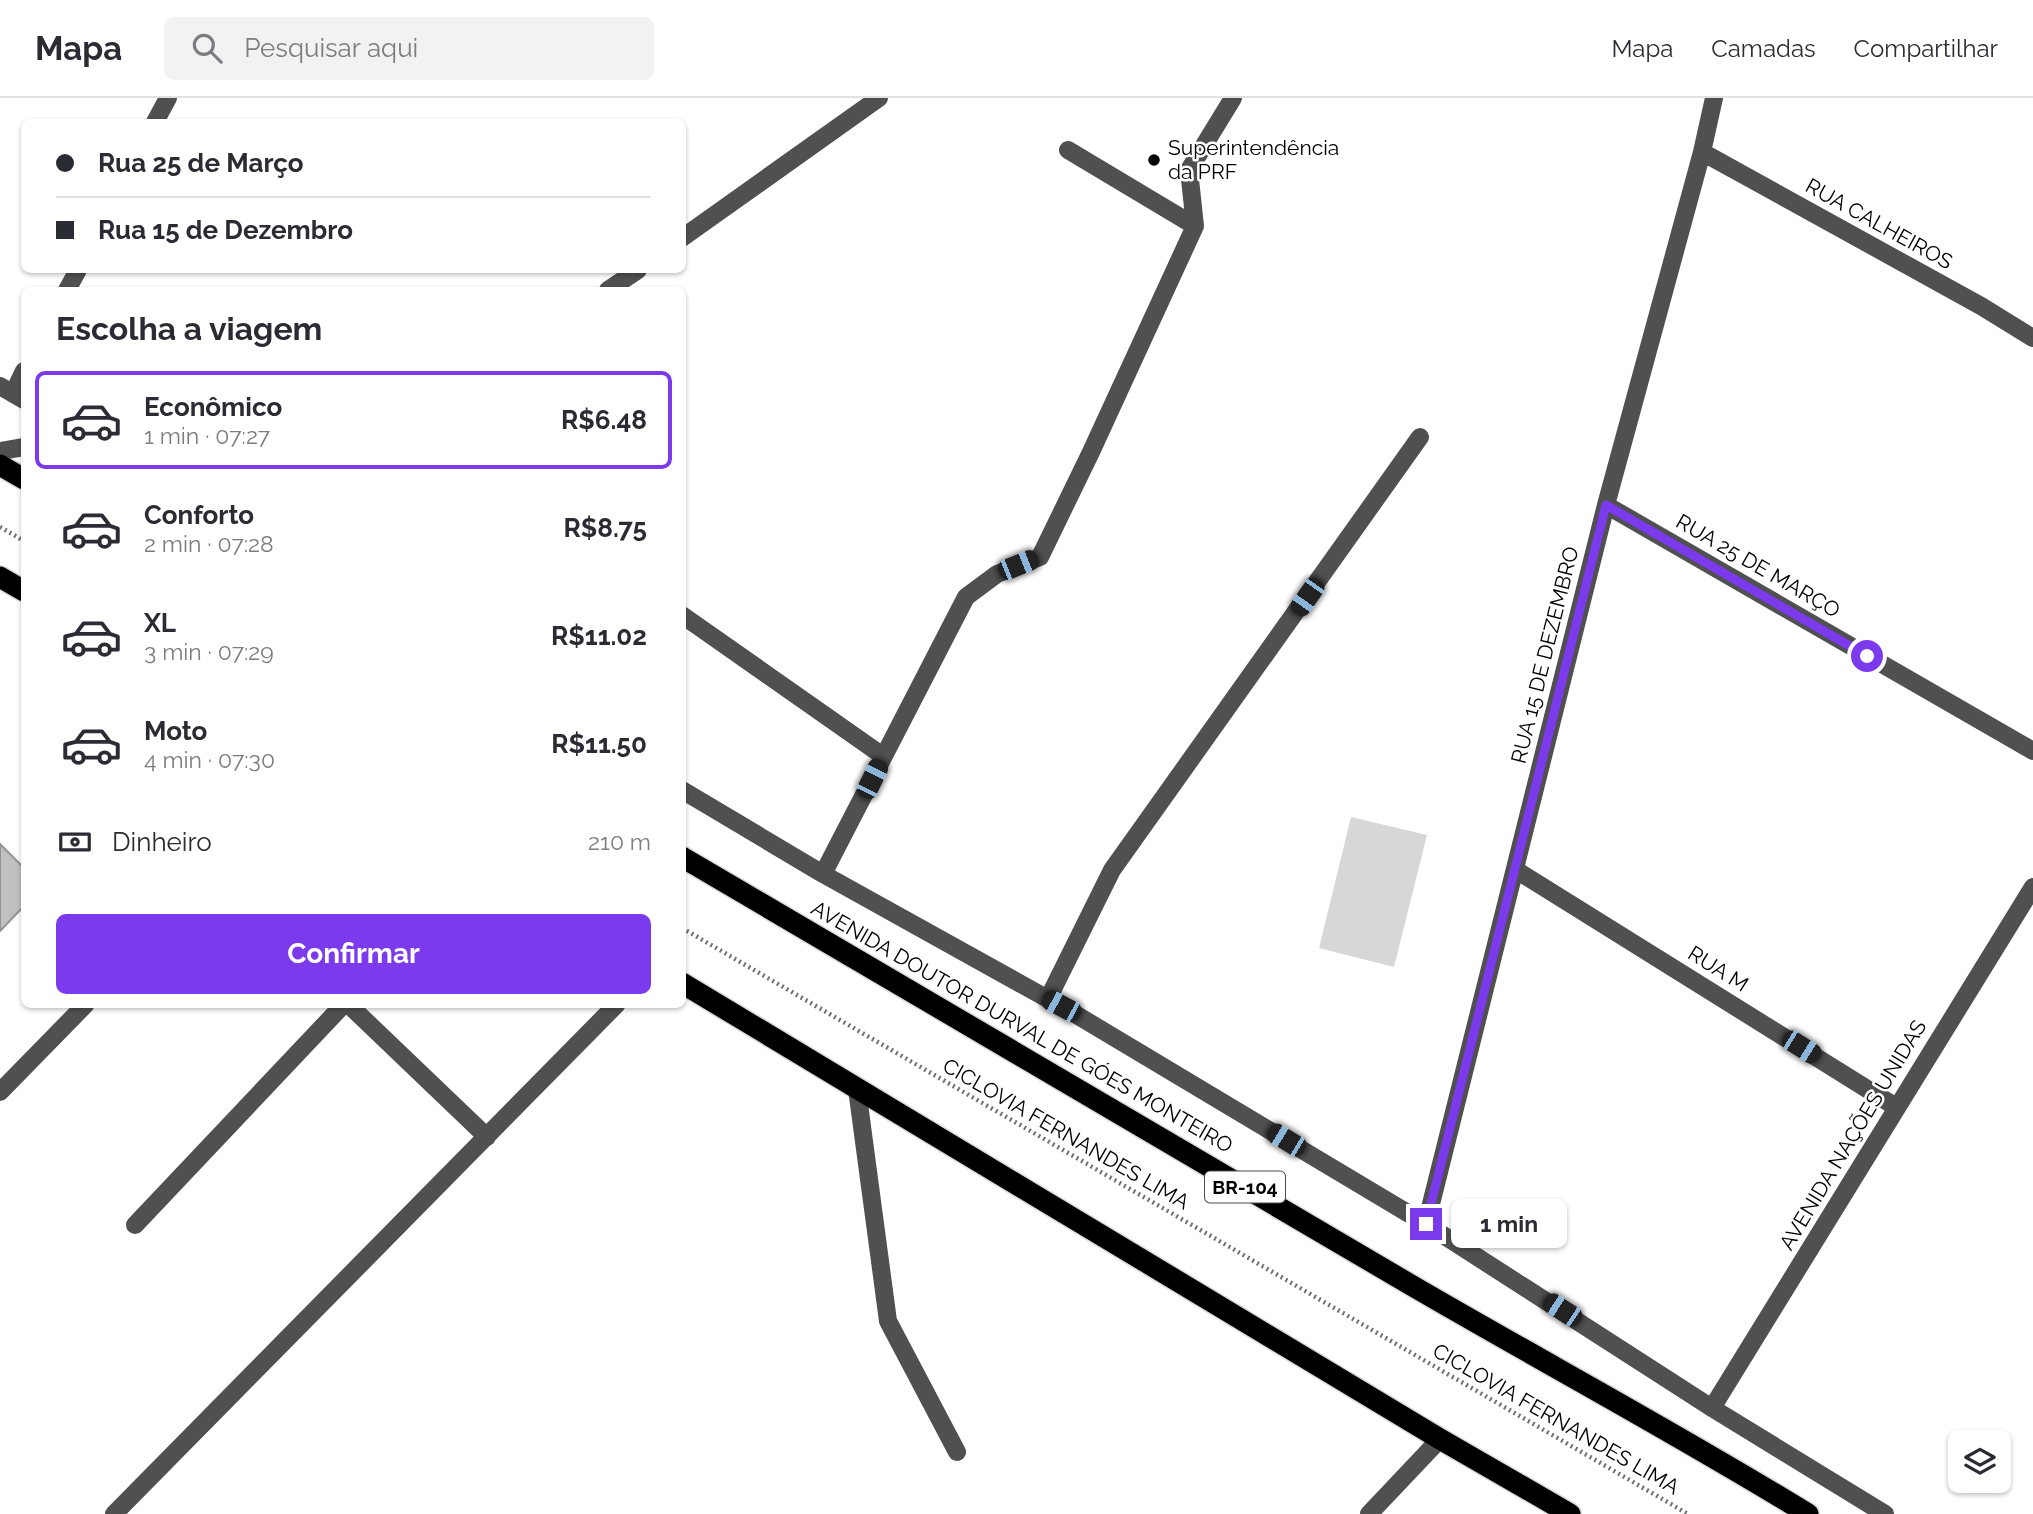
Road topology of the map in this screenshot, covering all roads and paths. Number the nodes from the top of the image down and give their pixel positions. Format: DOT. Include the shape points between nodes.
graph roads {
  1 [pos="168,98"];
  2 [pos="879,98"];
  3 [pos="1233,98"];
  4 [pos="1714,98"];
  5 [pos="157,119"];
  6 [pos="1068,150"];
  7 [pos="1702,152"];
  8 [pos="1195,226"];
  9 [pos="686,234"];
  10 [pos="634,273"];
  11 [pos="612,287"];
  12 [pos="2033,338"];
  13 [pos="21,376"];
  14 [pos="12,393"];
  15 [pos="1420,437"];
  16 [pos="21,448"];
  17 [pos="0,451"];
  18 [pos="0,465"];
  19 [pos="21,476"];
  20 [pos="1606,505"];
  21 [pos="0,527"];
  22 [pos="21,539"];
  23 [pos="0,577"];
  24 [pos="21,589"];
  25 [pos="686,618"];
  26 [pos="2033,751"];
  27 [pos="883,756"];
  28 [pos="686,792"];
  29 [pos="686,860"];
  30 [pos="1516,870"];
  31 [pos="823,874"];
  32 [pos="2033,887"];
  33 [pos="686,930"];
  34 [pos="686,984"];
  35 [pos="1048,999"];
  36 [pos="82,1008"];
  37 [pos="342,1008"];
  38 [pos="350,1008"];
  39 [pos="613,1008"];
  40 [pos="857,1089"];
  41 [pos="0,1092"];
  42 [pos="1896,1107"];
  43 [pos="487,1137"];
  44 [pos="1426,1224"];
  45 [pos="135,1225"];
  46 [pos="1712,1408"];
  47 [pos="1440,1439"];
  48 [pos="957,1452"];
  49 [pos="114,1514"];
  50 [pos="1369,1514"];
  51 [pos="1570,1514"];
  52 [pos="1688,1514"];
  53 [pos="1808,1514"];
  54 [pos="1885,1514"];
  1 -- 5 [label="street"];
  2 -- 9 [label="street"];
  3 -- 8 [label="street" via="1189,170"];
  4 -- 7 [label="street, RUA 15 DE DEZEMBRO"];
  6 -- 8 [label="street"];
  7 -- 12 [label="street, RUA CALHEIROS"];
  7 -- 20 [label="street, RUA 15 DE DEZEMBRO"];
  8 -- 27 [label="street" via="1040,557 997,574 966,597"];
  10 -- 11 [label="street"];
  13 -- 14 [label="street"];
  15 -- 35 [label="street" via="1112,870"];
  16 -- 17 [label="street"];
  18 -- 19 [label="highway"];
  20 -- 26 [label="street, RUA 25 DE MARÇO"];
  20 -- 30 [label="street, RUA 15 DE DEZEMBRO"];
  21 -- 22 [label="path"];
  23 -- 24 [label="highway"];
  25 -- 27 [label="street"];
  27 -- 31 [label="street"];
  28 -- 31 [label="street"];
  29 -- 53 [label="highway, AVENIDA DOUTOR DURVAL DE GÓES MONTEIRO / BR-104"];
  30 -- 42 [label="street, RUA M"];
  30 -- 44 [label="street, RUA 15 DE DEZEMBRO"];
  31 -- 35 [label="street"];
  32 -- 42 [label="street, AVENIDA NAÇÕES UNIDAS"];
  33 -- 52 [label="path, CICLOVIA FERNANDES LIMA"];
  34 -- 40 [label="highway"];
  35 -- 44 [label="street"];
  36 -- 41 [label="street"];
  37 -- 45 [label="street"];
  38 -- 43 [label="street"];
  39 -- 43 [label="street"];
  40 -- 47 [label="highway"];
  40 -- 48 [label="street" via="888,1321"];
  42 -- 46 [label="street, AVENIDA NAÇÕES UNIDAS"];
  43 -- 49 [label="street"];
  44 -- 46 [label="street"];
  46 -- 54 [label="street"];
  47 -- 50 [label="street"];
  47 -- 51 [label="highway"];
}
